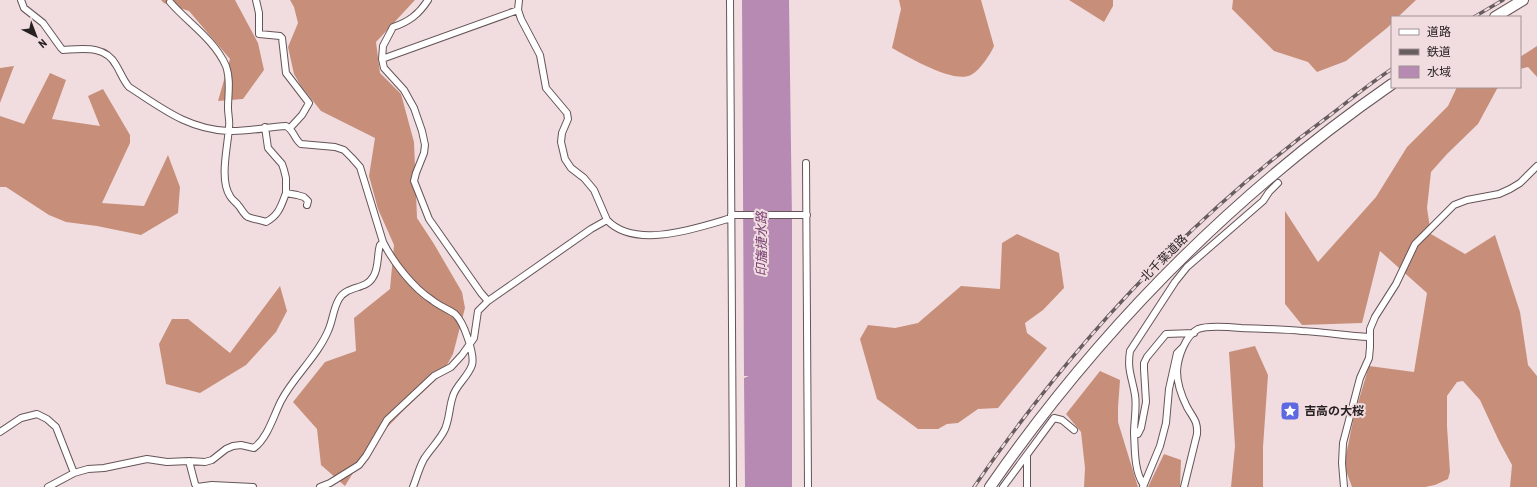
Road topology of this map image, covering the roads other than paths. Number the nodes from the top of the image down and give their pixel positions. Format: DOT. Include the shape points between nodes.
graph roads {
  1 [pos="21,0"];
  2 [pos="256,0"];
  3 [pos="428,0"];
  4 [pos="519,0"];
  5 [pos="730,0"];
  6 [pos="1523,0"];
  7 [pos="170,2"];
  8 [pos="518,10"];
  9 [pos="1497,16"];
  10 [pos="382,59"];
  11 [pos="1391,85"];
  12 [pos="265,127"];
  13 [pos="290,128"];
  14 [pos="229,131"];
  15 [pos="806,163"];
  16 [pos="1537,166"];
  17 [pos="1278,183"];
  18 [pos="286,193"];
  19 [pos="307,205"];
  20 [pos="807,215"];
  21 [pos="731,217"];
  22 [pos="607,220"];
  23 [pos="383,242"];
  24 [pos="488,301"];
  25 [pos="1194,333"];
  26 [pos="1369,337"];
  27 [pos="470,346"];
  28 [pos="1184,346"];
  29 [pos="1074,430"];
  30 [pos="0,432"];
  31 [pos="1134,433"];
  32 [pos="1027,454"];
  33 [pos="189,461"];
  34 [pos="74,473"];
  35 [pos="1143,485"];
  36 [pos="48,487"];
  37 [pos="253,487"];
  38 [pos="320,487"];
  39 [pos="413,487"];
  40 [pos="733,487"];
  41 [pos="808,487"];
  42 [pos="990,487"];
  43 [pos="1003,487"];
  44 [pos="1026,487"];
  45 [pos="1184,487"];
  46 [pos="1344,487"];
  1 -- 14 [label="street" via="24,8 43,23 63,50 102,51 113,61 129,87 167,112 194,126"];
  2 -- 13 [label="street" via="259,34 282,38 286,73 309,103"];
  3 -- 10 [label="street" via="412,19 393,28 383,46"];
  4 -- 8 [label="street"];
  5 -- 21 [label="street"];
  6 -- 9 [label="highway"];
  7 -- 14 [label="street" via="204,36 226,67 230,86"];
  8 -- 10 [label="street"];
  8 -- 22 [label="street" via="540,55 546,88 567,113 568,119 561,142 565,159 594,190"];
  10 -- 24 [label="street" via="384,68 404,90 422,131 424,153 414,180 429,219"];
  11 -- 42 [label="highway, 北千葉道路" via="1330,129 1249,195 1178,262 1073,377"];
  12 -- 13 [label="street"];
  12 -- 14 [label="street"];
  12 -- 18 [label="street" via="268,148 284,170"];
  13 -- 23 [label="street" via="301,144 344,150 360,167"];
  14 -- 18 [label="street" via="225,167 227,191 247,216 266,222 279,211"];
  15 -- 20 [label="street"];
  16 -- 26 [label="street" via="1510,189 1499,194 1466,200 1454,205 1440,218 1415,244 1396,284 1373,321"];
  17 -- 31 [label="street" via="1263,202 1187,267 1130,351 1129,371 1136,401"];
  18 -- 19 [label="street" via="304,197 308,201"];
  20 -- 21 [label="street"];
  20 -- 41 [label="street"];
  21 -- 22 [label="street" via="694,229 658,235 631,233 612,225"];
  21 -- 40 [label="street"];
  22 -- 24 [label="street"];
  23 -- 27 [label="street" via="419,290 456,315 465,329"];
  23 -- 33 [label="street" via="380,245 373,278 347,290 340,298 322,343 288,389 258,444 254,448 233,446 205,462"];
  24 -- 27 [label="street" via="478,311 474,338"];
  25 -- 26 [label="street" via="1199,329 1231,327"];
  25 -- 28 [label="street"];
  25 -- 31 [label="street" via="1166,334 1147,357 1144,369 1145,413 1138,434"];
  26 -- 46 [label="street" via="1369,358 1360,378 1343,443"];
  27 -- 38 [label="street" via="452,367 434,376 387,420 358,465"];
  27 -- 39 [label="street" via="472,366 453,396 450,417 440,439 419,468"];
  28 -- 35 [label="street" via="1177,352 1160,446"];
  28 -- 45 [label="street" via="1177,371 1178,380 1183,398 1197,425"];
  29 -- 32 [label="street" via="1062,420 1054,418"];
  30 -- 34 [label="street" via="21,418 37,414 47,419 56,427"];
  31 -- 35 [label="street" via="1137,468"];
  32 -- 43 [label="street"];
  32 -- 44 [label="street"];
  33 -- 34 [label="street" via="167,462 147,459"];
  33 -- 37 [label="street" via="197,487"];
  34 -- 36 [label="street"];
}
